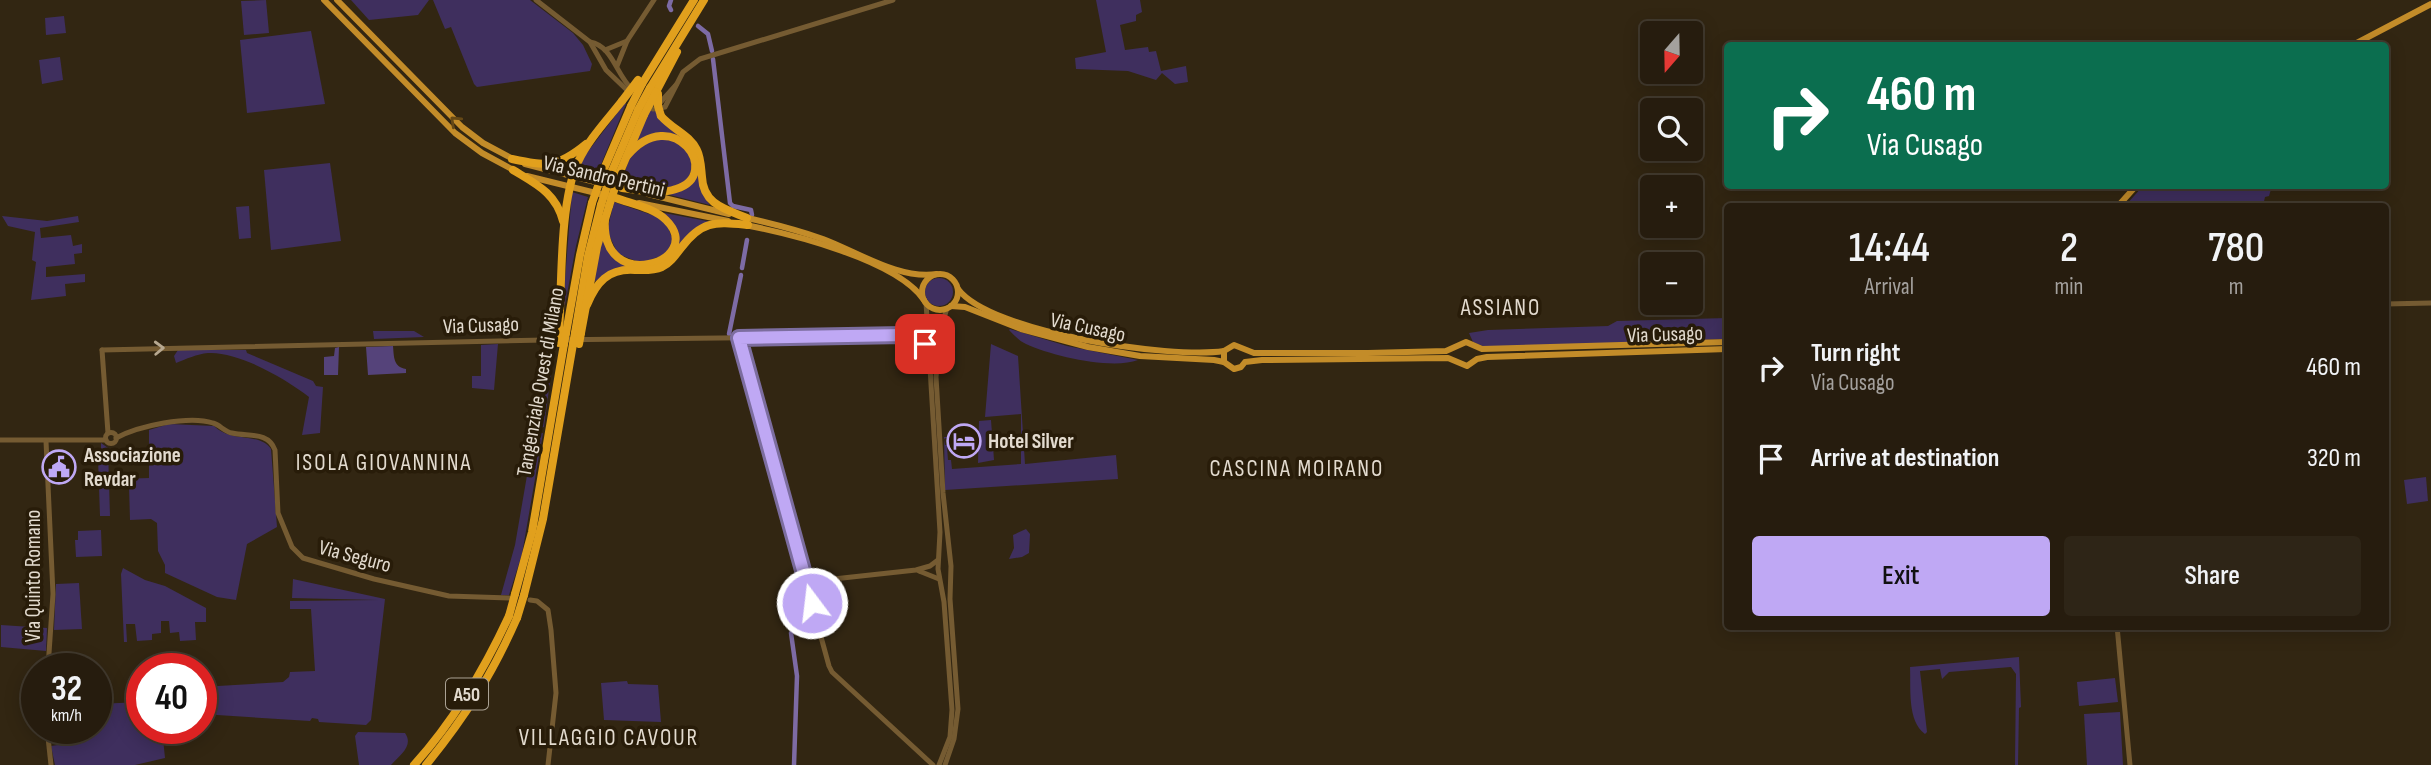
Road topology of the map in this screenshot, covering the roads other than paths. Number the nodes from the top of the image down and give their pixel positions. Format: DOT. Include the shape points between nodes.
graph roads {
  1 [pos="324,0"];
  2 [pos="337,0"];
  3 [pos="536,0"];
  4 [pos="654,0"];
  5 [pos="892,0"];
  6 [pos="700,2"];
  7 [pos="2431,4"];
  8 [pos="590,41"];
  9 [pos="627,41"];
  10 [pos="2358,42"];
  11 [pos="605,50"];
  12 [pos="600,59"];
  13 [pos="617,66"];
  14 [pos="606,70"];
  15 [pos="676,85"];
  16 [pos="649,88"];
  17 [pos="638,110"];
  18 [pos="596,135"];
  19 [pos="627,156"];
  20 [pos="512,159"];
  21 [pos="513,170"];
  22 [pos="612,171"];
  23 [pos="573,178"];
  24 [pos="570,188"];
  25 [pos="622,188"];
  26 [pos="2133,189"];
  27 [pos="617,198"];
  28 [pos="2121,203"];
  29 [pos="601,205"];
  30 [pos="606,218"];
  31 [pos="747,222"];
  32 [pos="564,235"];
  33 [pos="937,274"];
  34 [pos="958,289"];
  35 [pos="925,301"];
  36 [pos="2431,303"];
  37 [pos="2389,304"];
  38 [pos="587,305"];
  39 [pos="949,307"];
  40 [pos="927,326"];
  41 [pos="570,333"];
  42 [pos="904,335"];
  43 [pos="739,338"];
  44 [pos="1724,342"];
  45 [pos="568,344"];
  46 [pos="928,346"];
  47 [pos="1456,348"];
  48 [pos="1476,348"];
  49 [pos="1724,349"];
  50 [pos="1244,350"];
  51 [pos="1224,351"];
  52 [pos="1477,359"];
  53 [pos="1456,360"];
  54 [pos="1224,362"];
  55 [pos="1245,362"];
  56 [pos="559,400"];
  57 [pos="110,435"];
  58 [pos="0,439"];
  59 [pos="46,441"];
  60 [pos="949,555"];
  61 [pos="939,558"];
  62 [pos="916,570"];
  63 [pos="940,580"];
  64 [pos="806,582"];
  65 [pos="950,582"];
  66 [pos="519,597"];
  67 [pos="513,617"];
  68 [pos="2117,630"];
  69 [pos="49,653"];
  70 [pos="49,744"];
  71 [pos="946,749"];
  72 [pos="932,764"];
  73 [pos="51,765"];
  74 [pos="414,765"];
  75 [pos="426,765"];
  76 [pos="548,765"];
  77 [pos="942,765"];
  78 [pos="2130,765"];
  1 -- 21 [label="main road, Via Sandro Pertini" via="455,133"];
  20 -- 2 [label="main road, Via Sandro Pertini, one-way" via="456,122"];
  3 -- 8 [label="street"];
  4 -- 9 [label="street"];
  5 -- 15 [label="street" via="700,59"];
  6 -- 16 [label="highway, Tangenziale Ovest di Milano / A50"];
  6 -- 16 [label="highway, Tangenziale Ovest di Milano / A50" via="676,29"];
  6 -- 16 [label="highway" via="662,80"];
  7 -- 10 [label="main road"];
  8 -- 11 [label="street"];
  8 -- 12 [label="street"];
  9 -- 11 [label="street"];
  9 -- 13 [label="street"];
  11 -- 12 [label="street"];
  11 -- 13 [label="street"];
  12 -- 14 [label="street"];
  13 -- 14 [label="street"];
  13 -- 15 [label="street" via="624,81 654,105 663,102"];
  14 -- 15 [label="street" via="653,109 665,107"];
  16 -- 17 [label="highway, bridge"];
  16 -- 17 [label="highway, Tangenziale Ovest di Milano / A50, bridge"];
  16 -- 18 [label="highway, bridge" via="622,101"];
  16 -- 31 [label="highway, bridge" via="662,116 696,147 709,200"];
  17 -- 19 [label="highway"];
  17 -- 22 [label="highway, Tangenziale Ovest di Milano / A50"];
  18 -- 20 [label="highway" via="554,164"];
  18 -- 23 [label="highway" via="579,159"];
  19 -- 22 [label="highway"];
  19 -- 25 [label="highway" via="643,140 670,137 691,151 695,167 689,182 676,190"];
  20 -- 23 [label="main road, Via Sandro Pertini"];
  21 -- 24 [label="main road, Via Sandro Pertini"];
  21 -- 32 [label="highway" via="555,200"];
  22 -- 29 [label="highway, bridge"];
  22 -- 29 [label="highway, Tangenziale Ovest di Milano / A50, bridge"];
  23 -- 24 [label="highway"];
  23 -- 25 [label="main road, Via Sandro Pertini"];
  24 -- 27 [label="main road, Via Sandro Pertini"];
  24 -- 32 [label="highway"];
  25 -- 31 [label="main road, Via Sandro Pertini"];
  26 -- 28 [label="main road"];
  27 -- 30 [label="highway" via="668,221 674,232 672,251 651,265 626,261 613,253 606,239"];
  27 -- 31 [label="main road, Via Sandro Pertini"];
  29 -- 30 [label="highway"];
  29 -- 41 [label="highway, Tangenziale Ovest di Milano / A50"];
  30 -- 38 [label="highway"];
  31 -- 33 [label="main road, Via Sandro Pertini" via="824,240 908,274"];
  31 -- 35 [label="main road, Via Sandro Pertini" via="850,255 905,280"];
  31 -- 38 [label="highway" via="700,228 664,267 609,273"];
  32 -- 41 [label="highway"];
  33 -- 34 [label="main road" via="950,277"];
  33 -- 35 [label="main road" via="924,285"];
  34 -- 39 [label="main road"];
  34 -- 51 [label="main road, Via Cusago" via="993,311 1070,337 1155,351"];
  35 -- 39 [label="main road" via="935,309"];
  35 -- 40 [label="street"];
  36 -- 37 [label="street"];
  38 -- 41 [label="highway"];
  39 -- 54 [label="main road, Via Cusago" via="961,306 1088,347"];
  39 -- 60 [label="street" via="939,343 936,387"];
  40 -- 42 [label="street, Via Cusago" via="919,333"];
  40 -- 46 [label="street"];
  41 -- 45 [label="highway, Tangenziale Ovest di Milano / A50, bridge"];
  41 -- 45 [label="highway, bridge"];
  42 -- 43 [label="street, Via Cusago"];
  42 -- 46 [label="street, Via Cusago"];
  57 -- 43 [label="street, Via Cusago, one-way" via="102,350"];
  43 -- 64 [label="street"];
  44 -- 48 [label="main road, Via Cusago"];
  45 -- 56 [label="highway, Tangenziale Ovest di Milano / A50"];
  45 -- 56 [label="highway" via="571,378"];
  46 -- 61 [label="street"];
  47 -- 48 [label="main road, Via Cusago" via="1466,342"];
  47 -- 50 [label="main road, Via Cusago" via="1368,353"];
  47 -- 53 [label="main road"];
  48 -- 52 [label="main road"];
  49 -- 52 [label="main road, Via Cusago"];
  50 -- 51 [label="main road, Via Cusago" via="1234,345"];
  50 -- 55 [label="main road"];
  51 -- 54 [label="main road"];
  52 -- 53 [label="main road, Via Cusago" via="1467,366"];
  53 -- 55 [label="main road, Via Cusago"];
  54 -- 55 [label="main road, Via Cusago" via="1234,369"];
  56 -- 66 [label="highway, Tangenziale Ovest di Milano / A50"];
  57 -- 59 [label="street, Via Seguro"];
  57 -- 66 [label="street, Via Seguro" via="169,421 212,422 229,433 267,439 275,450 282,527 303,558 449,596"];
  58 -- 59 [label="street, Via Seguro"];
  59 -- 69 [label="street, Via Quinto Romano" via="53,594"];
  60 -- 61 [label="street"];
  60 -- 65 [label="street"];
  61 -- 62 [label="street"];
  61 -- 63 [label="street"];
  62 -- 63 [label="street"];
  62 -- 64 [label="street"];
  63 -- 65 [label="street"];
  63 -- 71 [label="street" via="953,710"];
  64 -- 72 [label="street" via="832,672"];
  65 -- 77 [label="street" via="958,709 954,740"];
  66 -- 67 [label="highway, Tangenziale Ovest di Milano / A50, bridge"];
  66 -- 76 [label="street, Via Seguro" via="537,601 549,615 556,685"];
  67 -- 74 [label="highway, Tangenziale Ovest di Milano / A50" via="456,713"];
  67 -- 75 [label="highway, Tangenziale Ovest di Milano / A50" via="498,662 464,718"];
  68 -- 78 [label="street"];
  70 -- 73 [label="street"];
  71 -- 72 [label="street"];
  71 -- 77 [label="street"];
}
